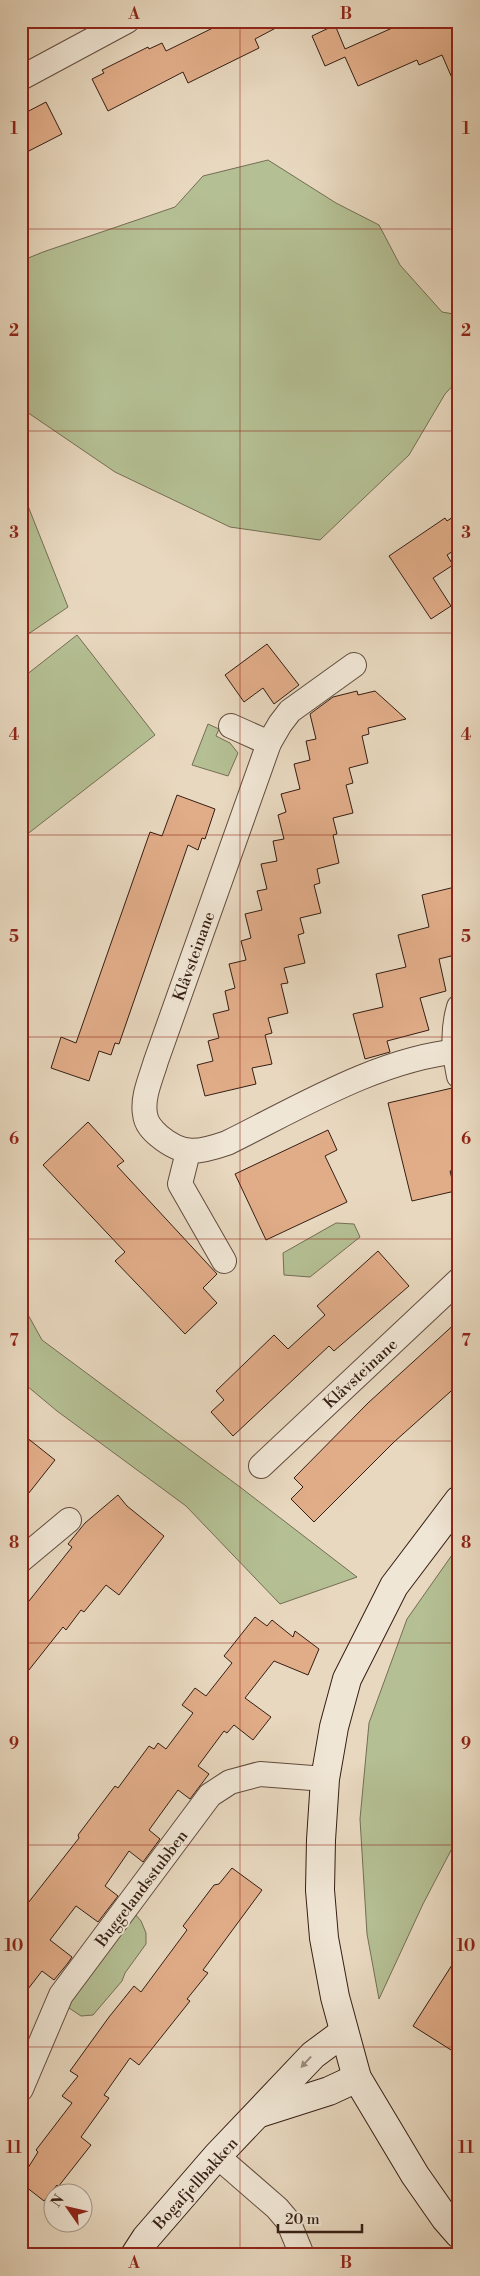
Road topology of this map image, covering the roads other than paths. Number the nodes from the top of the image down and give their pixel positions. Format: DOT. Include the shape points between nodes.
graph roads {
  1 [pos="127,21"];
  2 [pos="21,78"];
  3 [pos="354,665"];
  4 [pos="231,726"];
  5 [pos="269,744"];
  6 [pos="459,1007"];
  7 [pos="456,1052"];
  8 [pos="459,1076"];
  9 [pos="188,1152"];
  10 [pos="224,1261"];
  11 [pos="459,1280"];
  12 [pos="261,1466"];
  13 [pos="459,1500"];
  14 [pos="69,1520"];
  15 [pos="21,1560"];
  16 [pos="325,1779"];
  17 [pos="344,2032"];
  18 [pos="358,2078"];
  19 [pos="21,2089"];
  20 [pos="259,2113"];
  21 [pos="216,2156"];
  22 [pos="459,2234"];
  23 [pos="135,2255"];
  24 [pos="302,2255"];
  1 -- 2 [label="street"];
  3 -- 5 [label="street, Klåvsteinane" via="290,711"];
  4 -- 5 [label="street"];
  5 -- 9 [label="street, Klåvsteinane" via="144,1100 148,1125 171,1146"];
  6 -- 7 [label="street" via="454,1026"];
  7 -- 8 [label="street"];
  7 -- 9 [label="street" via="408,1061 370,1075 226,1144"];
  9 -- 10 [label="street" via="180,1184"];
  11 -- 12 [label="street, Klåvsteinane"];
  13 -- 16 [label="street" via="394,1586 347,1679"];
  14 -- 15 [label="street"];
  16 -- 17 [label="street" via="320,1890 324,1938"];
  16 -- 19 [label="street, Buggelandsstubben" via="260,1774 230,1782 210,1795 61,1995"];
  17 -- 18 [label="street"];
  17 -- 20 [label="street, Bogafjellbakken, one-way" via="313,2054"];
  18 -- 20 [label="street, Bogafjellbakken" via="329,2091"];
  18 -- 22 [label="street" via="415,2175"];
  20 -- 21 [label="street, Bogafjellbakken"];
  21 -- 23 [label="street, Bogafjellbakken"];
  21 -- 24 [label="street" via="277,2208 288,2221"];
}
